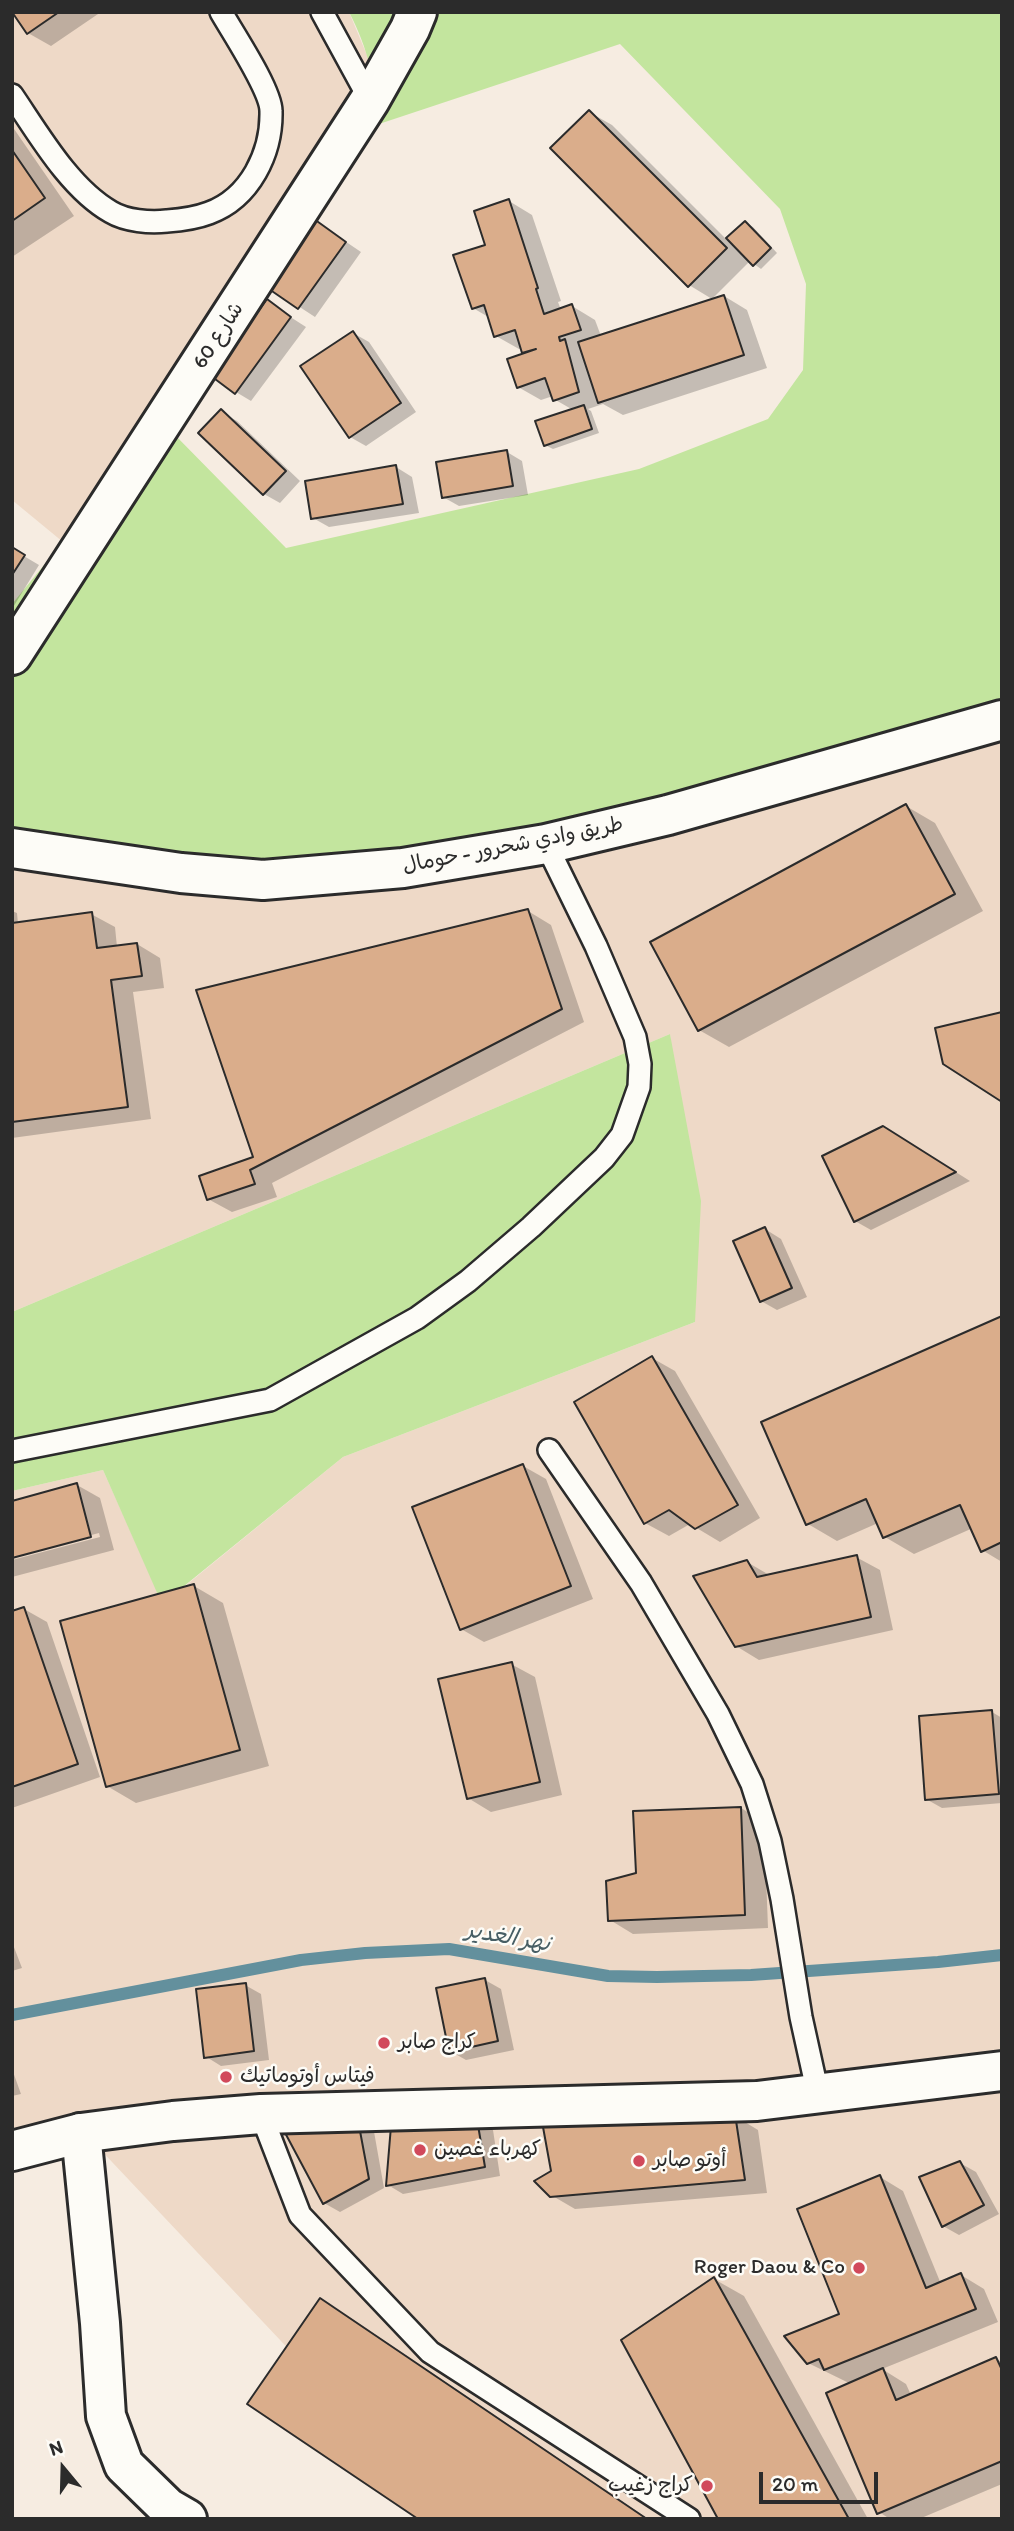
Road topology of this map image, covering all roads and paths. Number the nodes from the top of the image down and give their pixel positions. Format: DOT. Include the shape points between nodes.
graph roads {
  1 [pos="221,12"];
  2 [pos="322,12"];
  3 [pos="417,12"];
  4 [pos="12,95"];
  5 [pos="370,100"];
  6 [pos="12,655"];
  7 [pos="1002,720"];
  8 [pos="547,844"];
  9 [pos="12,848"];
  10 [pos="549,1450"];
  11 [pos="12,1451"];
  12 [pos="1002,2071"];
  13 [pos="818,2094"];
  14 [pos="261,2114"];
  15 [pos="81,2133"];
  16 [pos="12,2151"];
  17 [pos="187,2519"];
  18 [pos="690,2519"];
  1 -- 4 [label="lane" via="272,108 269,145 256,174 234,198 211,213 152,223 112,213 79,187"];
  2 -- 5 [label="lane"];
  3 -- 5 [label="street, شارع 60"];
  5 -- 6 [label="street, شارع 60"];
  7 -- 8 [label="street, طريق وادي شحرور - حومال" via="668,815"];
  8 -- 9 [label="street, طريق وادي شحرور - حومال" via="403,868 263,880"];
  8 -- 11 [label="lane" via="635,1037 640,1064 639,1087 622,1135 604,1158 531,1227 417,1318 270,1400"];
  10 -- 13 [label="lane" via="641,1583 718,1714 752,1784 769,1841"];
  12 -- 13 [label="street"];
  13 -- 14 [label="street" via="757,2101"];
  14 -- 15 [label="street"];
  14 -- 18 [label="lane" via="300,2216 430,2353"];
  15 -- 16 [label="street"];
  15 -- 17 [label="street" via="106,2416 124,2465 168,2508"];
}
